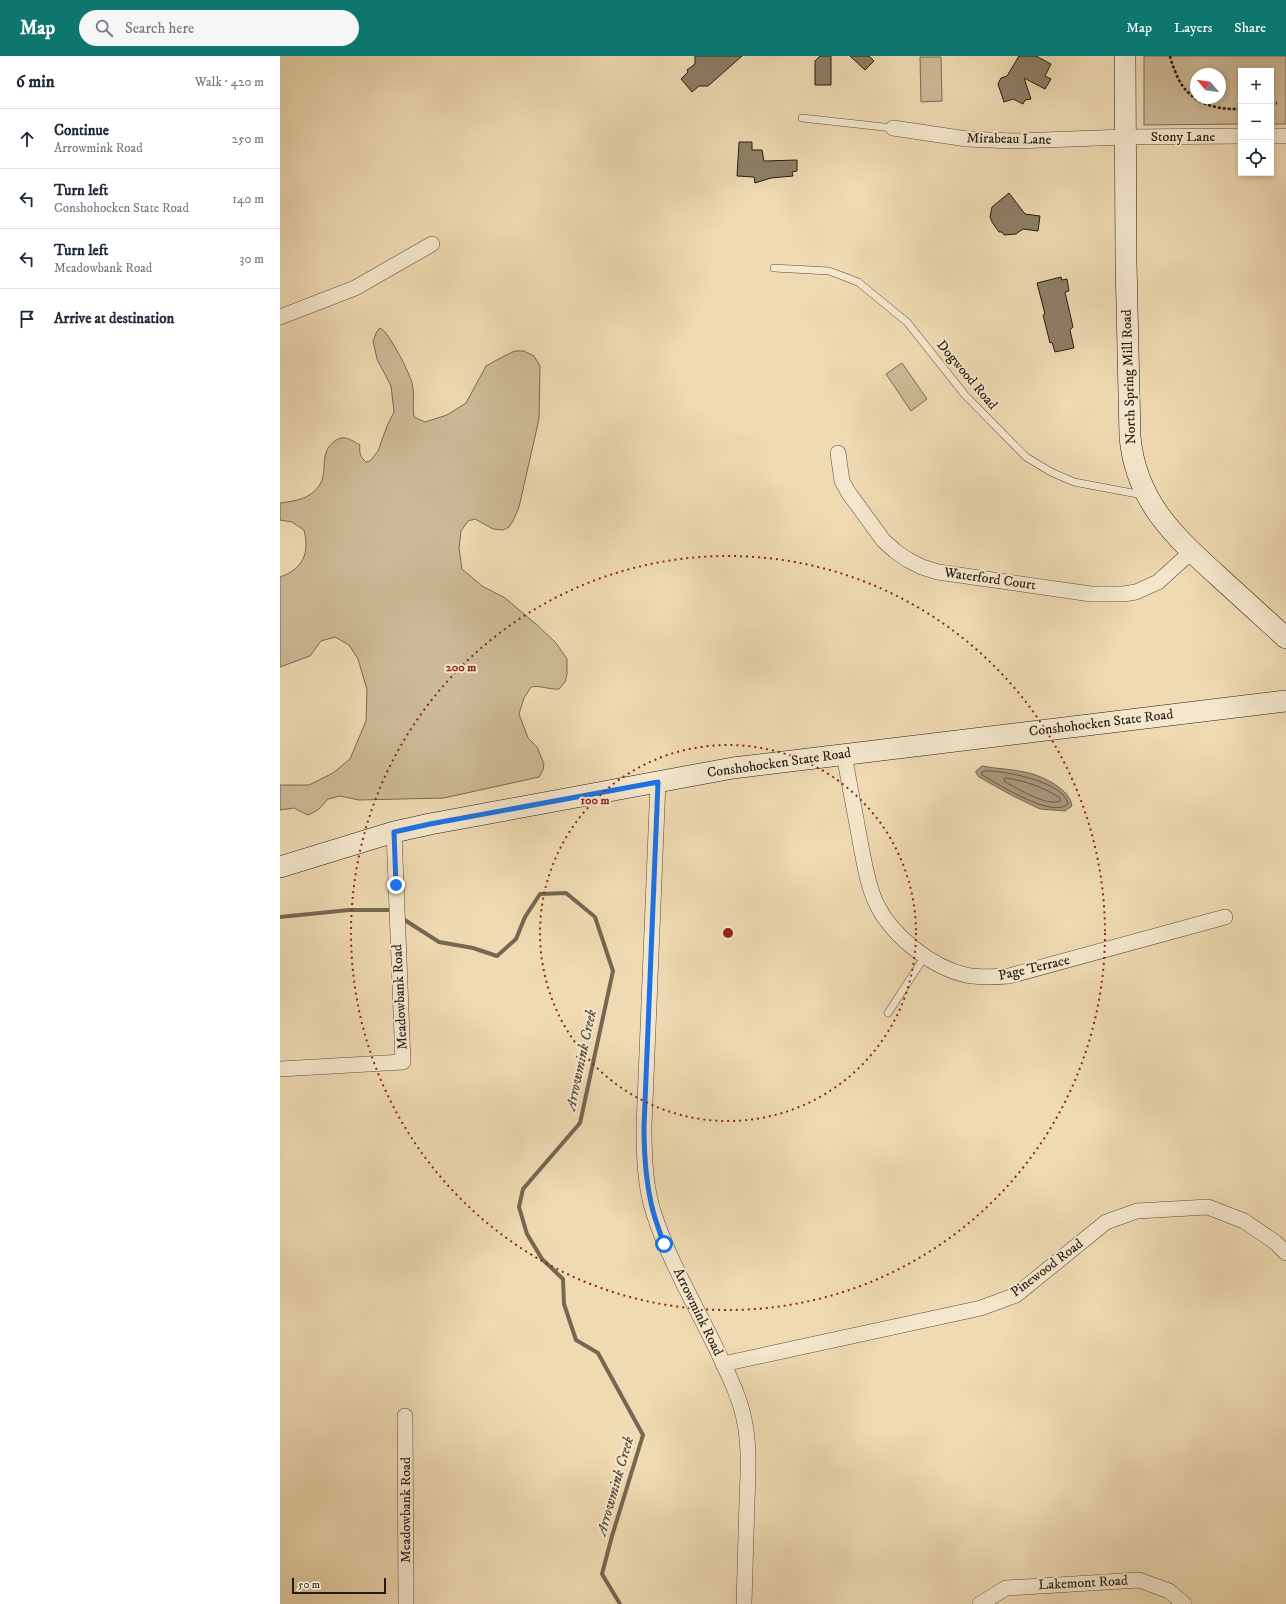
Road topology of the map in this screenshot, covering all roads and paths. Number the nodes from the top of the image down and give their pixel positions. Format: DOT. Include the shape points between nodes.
graph roads {
  1 [pos="1125,56"];
  2 [pos="1170,56"];
  3 [pos="1277,103"];
  4 [pos="1274,104"];
  5 [pos="1238,109"];
  6 [pos="802,118"];
  7 [pos="893,128"];
  8 [pos="1238,136"];
  9 [pos="1274,136"];
  10 [pos="1286,136"];
  11 [pos="1125,137"];
  12 [pos="432,244"];
  13 [pos="774,268"];
  14 [pos="280,317"];
  15 [pos="838,453"];
  16 [pos="1146,495"];
  17 [pos="1191,552"];
  18 [pos="1286,638"];
  19 [pos="1286,701"];
  20 [pos="844,754"];
  21 [pos="658,782"];
  22 [pos="394,832"];
  23 [pos="280,867"];
  24 [pos="1225,917"];
  25 [pos="925,956"];
  26 [pos="888,1013"];
  27 [pos="280,1069"];
  28 [pos="1286,1253"];
  29 [pos="723,1364"];
  30 [pos="405,1416"];
  31 [pos="406,1604"];
  32 [pos="744,1604"];
  33 [pos="980,1604"];
  34 [pos="1184,1604"];
  1 -- 11 [label="main road, North Spring Mill Road"];
  2 -- 5 [label="path" via="1179,82 1191,96 1219,108"];
  3 -- 4 [label="path"];
  6 -- 7 [label="lane"];
  7 -- 11 [label="street, Mirabeau Lane" via="998,141"];
  8 -- 11 [label="street, Stony Lane"];
  9 -- 10 [label="street"];
  11 -- 16 [label="main road, North Spring Mill Road" via="1130,437 1131,453"];
  12 -- 14 [label="street" via="355,288"];
  13 -- 16 [label="lane, Dogwood Road" via="829,271 858,282 907,322 965,395 1026,458 1074,482"];
  15 -- 17 [label="street, Waterford Court" via="842,481 884,540 908,560 938,572 1091,594 1123,594 1136,592 1158,582"];
  16 -- 17 [label="main road, North Spring Mill Road" via="1162,521"];
  17 -- 18 [label="main road, North Spring Mill Road"];
  19 -- 20 [label="main road, Conshohocken State Road"];
  20 -- 21 [label="main road, Conshohocken State Road" via="733,768"];
  20 -- 25 [label="street, Page Terrace" via="867,876 876,903 902,938"];
  21 -- 22 [label="main road, Conshohocken State Road"];
  21 -- 29 [label="street, Arrowmink Road" via="644,1127 647,1186 664,1244"];
  22 -- 23 [label="main road, Conshohocken State Road"];
  22 -- 27 [label="street, Meadowbank Road" via="403,1062"];
  24 -- 25 [label="street, Page Terrace" via="1009,976 966,975"];
  25 -- 26 [label="lane"];
  28 -- 29 [label="street, Pinewood Road" via="1275,1242 1244,1221 1208,1207 1137,1211 1106,1222 1016,1294 981,1308"];
  29 -- 32 [label="street, Arrowmink Road" via="736,1392 748,1446"];
  30 -- 31 [label="street, Meadowbank Road"];
  33 -- 34 [label="street, Lakemont Road" via="1006,1588 1139,1580 1168,1591"];
}
